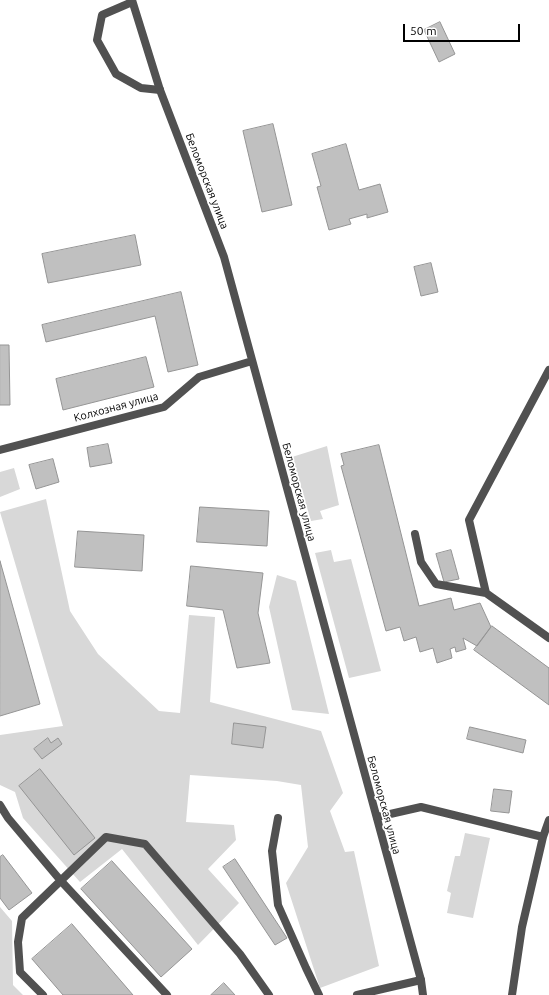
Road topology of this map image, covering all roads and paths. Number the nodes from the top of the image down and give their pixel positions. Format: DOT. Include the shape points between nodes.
graph roads {
  1 [pos="131,1"];
  2 [pos="160,90"];
  3 [pos="252,361"];
  4 [pos="549,370"];
  5 [pos="0,450"];
  6 [pos="415,534"];
  7 [pos="486,593"];
  8 [pos="549,638"];
  9 [pos="0,806"];
  10 [pos="376,817"];
  11 [pos="278,818"];
  12 [pos="549,820"];
  13 [pos="543,837"];
  14 [pos="61,881"];
  15 [pos="421,980"];
  16 [pos="43,995"];
  17 [pos="167,995"];
  18 [pos="269,995"];
  19 [pos="319,995"];
  20 [pos="357,995"];
  21 [pos="423,995"];
  22 [pos="512,995"];
  1 -- 2 [label="street, Беломорская улица"];
  1 -- 2 [label="street" via="102,15 97,40 116,74 141,88"];
  2 -- 3 [label="street, Беломорская улица" via="224,257"];
  3 -- 5 [label="street, Колхозная улица" via="199,377 164,407"];
  3 -- 10 [label="street, Беломорская улица"];
  4 -- 7 [label="street" via="469,520"];
  6 -- 7 [label="street" via="421,562 436,584"];
  7 -- 8 [label="street"];
  9 -- 14 [label="street"];
  10 -- 13 [label="street" via="421,807"];
  10 -- 15 [label="street, Беломорская улица"];
  11 -- 19 [label="street" via="272,851 278,905"];
  12 -- 13 [label="street"];
  13 -- 22 [label="street" via="522,928"];
  14 -- 16 [label="street" via="22,918 18,942 20,972"];
  14 -- 17 [label="street"];
  14 -- 18 [label="street" via="106,837 145,844 240,954"];
  15 -- 20 [label="street"];
  15 -- 21 [label="street, Беломорская улица"];
}
